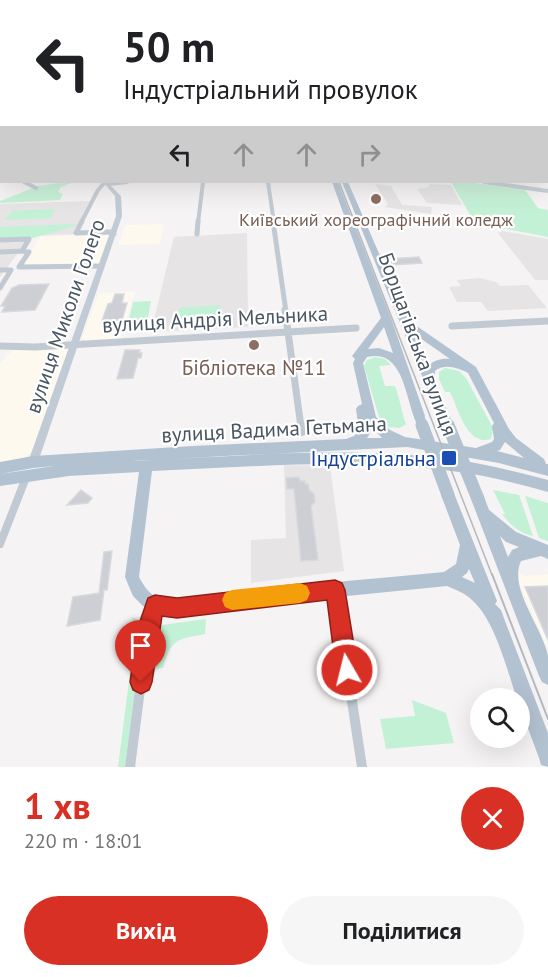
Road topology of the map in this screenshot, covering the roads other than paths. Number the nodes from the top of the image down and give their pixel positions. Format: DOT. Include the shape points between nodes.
graph roads {
  1 [pos="26,183"];
  2 [pos="105,183"];
  3 [pos="107,183"];
  4 [pos="203,183"];
  5 [pos="268,183"];
  6 [pos="335,183"];
  7 [pos="345,183"];
  8 [pos="491,183"];
  9 [pos="36,188"];
  10 [pos="548,191"];
  11 [pos="114,234"];
  12 [pos="197,234"];
  13 [pos="0,240"];
  14 [pos="22,251"];
  15 [pos="0,252"];
  16 [pos="102,266"];
  17 [pos="19,267"];
  18 [pos="0,270"];
  19 [pos="11,270"];
  20 [pos="0,288"];
  21 [pos="386,318"];
  22 [pos="403,320"];
  23 [pos="548,321"];
  24 [pos="452,326"];
  25 [pos="356,328"];
  26 [pos="290,331"];
  27 [pos="75,344"];
  28 [pos="0,346"];
  29 [pos="401,363"];
  30 [pos="432,388"];
  31 [pos="302,432"];
  32 [pos="407,442"];
  33 [pos="348,443"];
  34 [pos="476,452"];
  35 [pos="33,462"];
  36 [pos="146,466"];
  37 [pos="0,468"];
  38 [pos="548,469"];
  39 [pos="27,475"];
  40 [pos="0,480"];
  41 [pos="548,486"];
  42 [pos="480,504"];
  43 [pos="0,544"];
  44 [pos="466,544"];
  45 [pos="546,551"];
  46 [pos="447,579"];
  47 [pos="335,590"];
  48 [pos="513,592"];
  49 [pos="155,605"];
  50 [pos="497,621"];
  51 [pos="548,676"];
  52 [pos="548,758"];
  53 [pos="130,767"];
  54 [pos="362,767"];
  1 -- 9 [label="street"];
  2 -- 11 [label="street" via="76,234"];
  3 -- 11 [label="main road, вулиця Миколи Голего" via="120,204"];
  4 -- 12 [label="street"];
  5 -- 26 [label="street"];
  6 -- 21 [label="main road, Борщагівська вулиця"];
  7 -- 22 [label="main road, Борщагівська вулиця"];
  8 -- 10 [label="street"];
  11 -- 16 [label="main road, вулиця Миколи Голего"];
  13 -- 14 [label="street" via="29,239"];
  14 -- 15 [label="street"];
  14 -- 17 [label="street" via="29,252"];
  16 -- 17 [label="street"];
  16 -- 27 [label="main road, вулиця Миколи Голего"];
  17 -- 19 [label="street"];
  18 -- 19 [label="street"];
  19 -- 20 [label="street"];
  21 -- 29 [label="main road, Борщагівська вулиця"];
  21 -- 33 [label="main road" via="354,363 366,428 358,440"];
  22 -- 30 [label="main road, Борщагівська вулиця"];
  22 -- 38 [label="main road" via="472,370 512,442"];
  23 -- 24 [label="street"];
  25 -- 26 [label="street, вулиця Андрія Мельника"];
  26 -- 27 [label="street, вулиця Андрія Мельника"];
  26 -- 31 [label="street"];
  27 -- 28 [label="street, вулиця Андрія Мельника"];
  27 -- 35 [label="main road, вулиця Миколи Голего"];
  29 -- 32 [label="main road" via="375,351 364,354 358,363 371,419 386,434"];
  29 -- 44 [label="main road, Борщагівська вулиця, bridge"];
  30 -- 34 [label="main road" via="430,370 438,363 459,365 471,374 501,436 496,446"];
  30 -- 42 [label="main road, Борщагівська вулиця, bridge"];
  32 -- 33 [label="main road, вулиця Вадима Гетьмана"];
  32 -- 34 [label="main road, вулиця Вадима Гетьмана"];
  33 -- 35 [label="main road, вулиця Вадима Гетьмана"];
  34 -- 38 [label="main road, вулиця Вадима Гетьмана"];
  35 -- 37 [label="main road, вулиця Вадима Гетьмана"];
  36 -- 39 [label="main road, вулиця Вадима Гетьмана"];
  36 -- 41 [label="main road, вулиця Вадима Гетьмана" via="401,459 493,472"];
  36 -- 49 [label="main road" via="132,577 138,591"];
  39 -- 40 [label="main road, вулиця Вадима Гетьмана"];
  39 -- 43 [label="street"];
  42 -- 45 [label="main road" via="491,521 511,537"];
  42 -- 48 [label="main road, Борщагівська вулиця"];
  44 -- 46 [label="main road" via="462,568"];
  44 -- 50 [label="main road, Борщагівська вулиця"];
  45 -- 48 [label="main road" via="517,555 511,567"];
  46 -- 47 [label="main road"];
  46 -- 50 [label="main road" via="470,587"];
  47 -- 49 [label="main road" via="177,608"];
  47 -- 54 [label="street"];
  48 -- 51 [label="main road, Борщагівська вулиця"];
  49 -- 53 [label="street" via="148,627"];
  50 -- 52 [label="main road, Борщагівська вулиця"];
}
